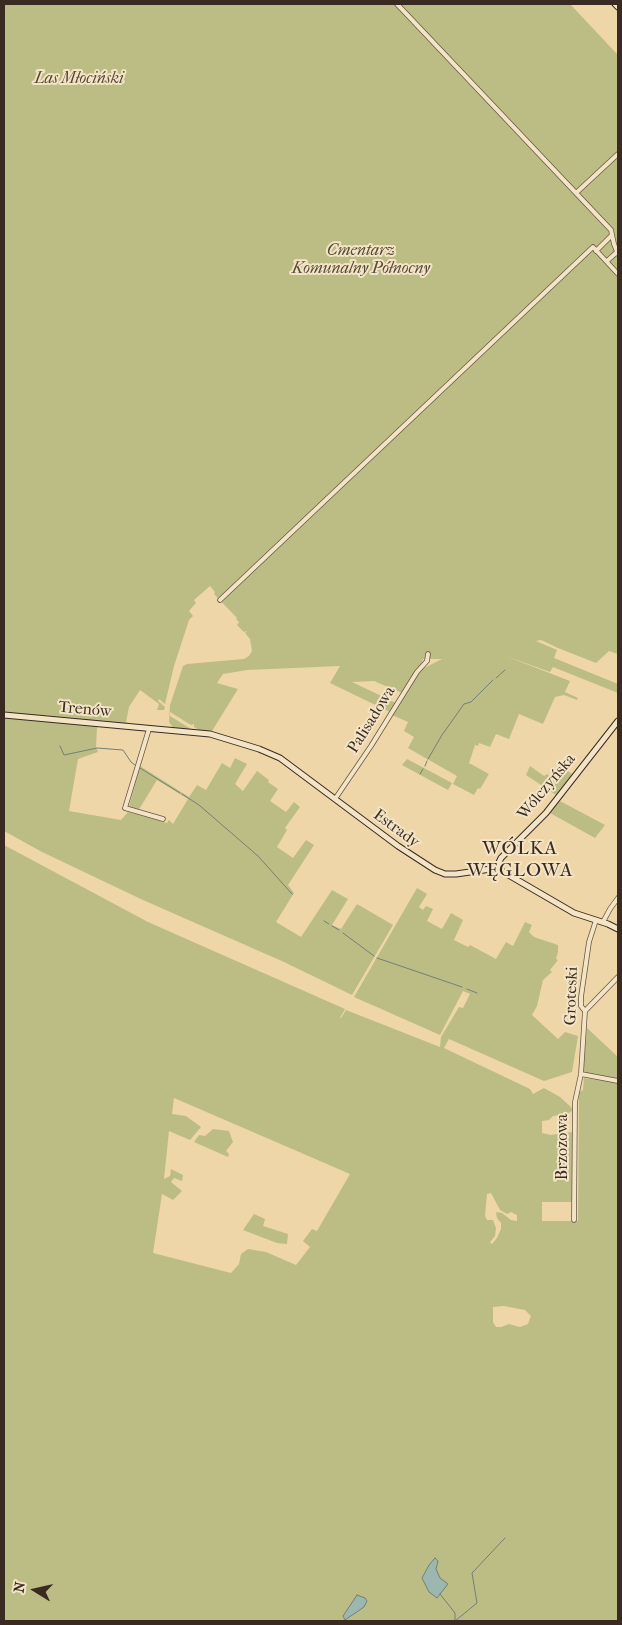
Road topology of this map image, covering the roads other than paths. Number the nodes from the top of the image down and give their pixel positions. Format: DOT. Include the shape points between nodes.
graph roads {
  1 [pos="397,4"];
  2 [pos="615,4"];
  3 [pos="618,6"];
  4 [pos="618,154"];
  5 [pos="576,193"];
  6 [pos="612,235"];
  7 [pos="596,251"];
  8 [pos="617,253"];
  9 [pos="607,262"];
  10 [pos="617,271"];
  11 [pos="220,600"];
  12 [pos="428,654"];
  13 [pos="4,716"];
  14 [pos="618,721"];
  15 [pos="149,729"];
  16 [pos="165,730"];
  17 [pos="335,799"];
  18 [pos="163,819"];
  19 [pos="496,869"];
  20 [pos="618,898"];
  21 [pos="596,920"];
  22 [pos="603,922"];
  23 [pos="618,929"];
  24 [pos="618,977"];
  25 [pos="585,1011"];
  26 [pos="581,1074"];
  27 [pos="618,1081"];
  28 [pos="574,1220"];
  1 -- 5 [label="street"];
  2 -- 3 [label="main road"];
  4 -- 5 [label="street"];
  5 -- 6 [label="street"];
  6 -- 7 [label="street"];
  6 -- 8 [label="street"];
  7 -- 9 [label="street"];
  7 -- 11 [label="street" via="593,247"];
  8 -- 9 [label="street"];
  9 -- 10 [label="street"];
  12 -- 17 [label="street, Palisadowa" via="427,661"];
  13 -- 15 [label="main road, Trenów"];
  14 -- 19 [label="main road, Wólczyńska" via="546,813 501,858"];
  15 -- 16 [label="main road, Trenów"];
  15 -- 18 [label="street" via="125,808"];
  16 -- 17 [label="main road, Estrady" via="222,736 272,754"];
  17 -- 19 [label="main road, Estrady" via="440,872 456,874"];
  19 -- 21 [label="main road" via="574,914"];
  20 -- 22 [label="street"];
  21 -- 22 [label="main road"];
  21 -- 25 [label="street, Groteski" via="582,988 581,1006"];
  22 -- 23 [label="main road"];
  24 -- 25 [label="street"];
  25 -- 26 [label="street, Groteski"];
  26 -- 27 [label="street"];
  26 -- 28 [label="street, Brzozowa" via="575,1102"];
}
